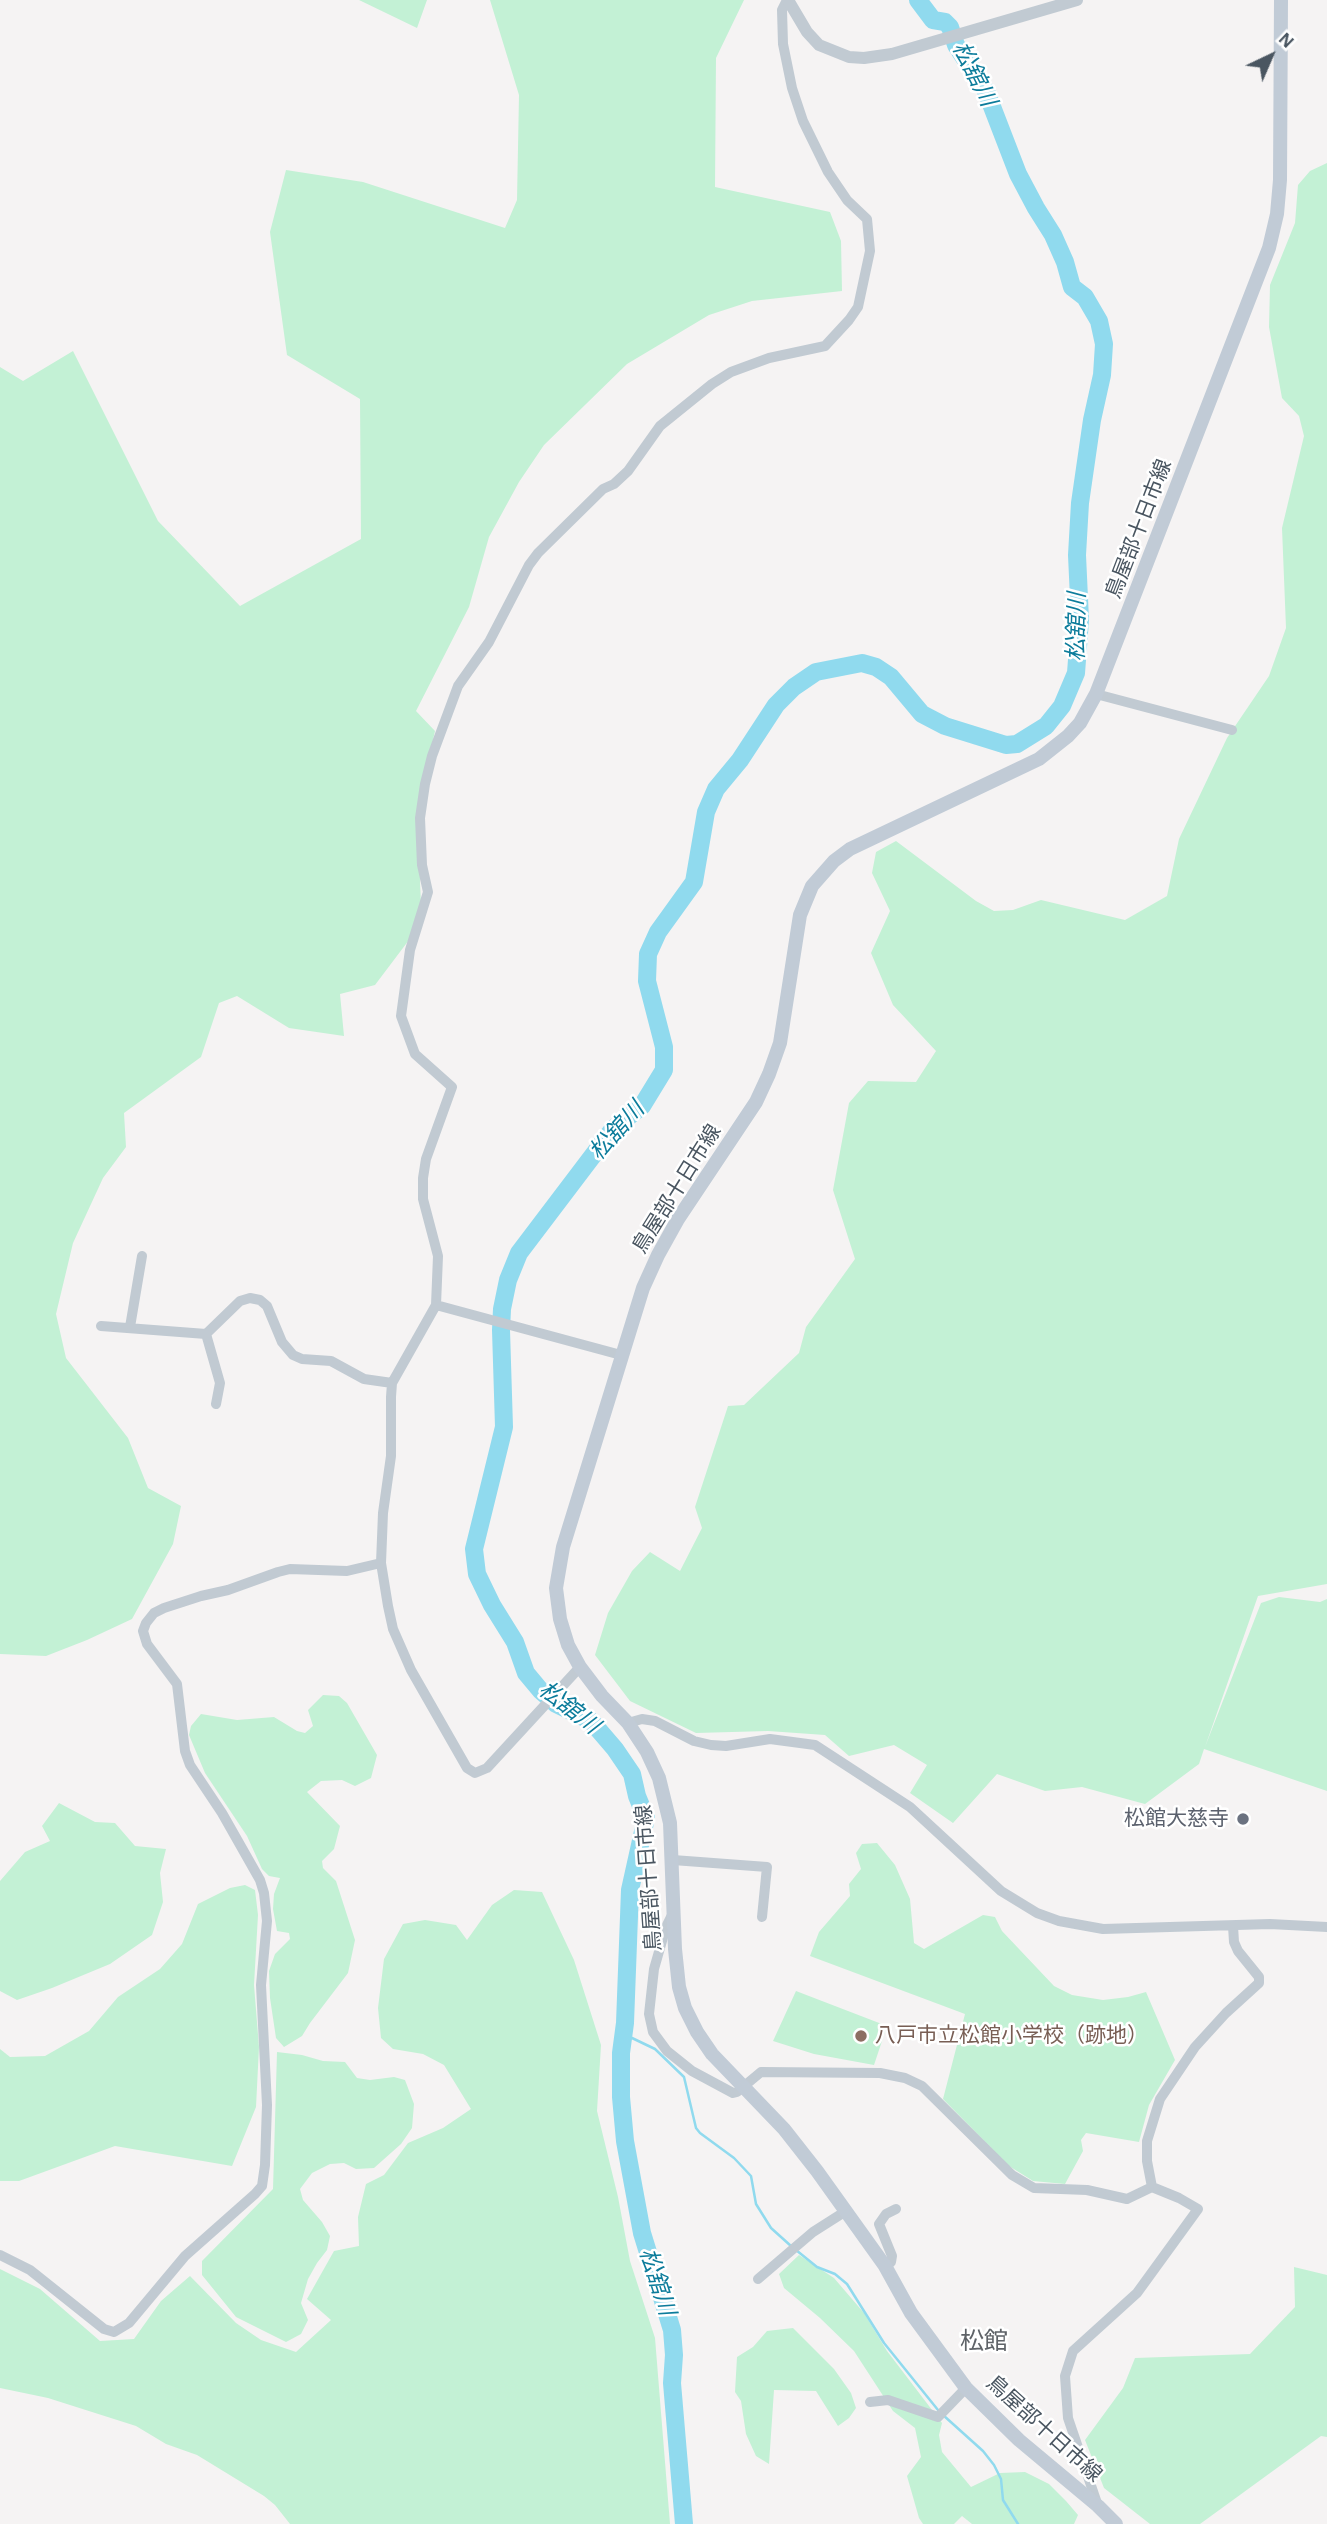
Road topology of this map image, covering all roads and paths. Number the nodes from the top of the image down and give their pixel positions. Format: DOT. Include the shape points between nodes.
graph roads {
  1 [pos="788,0"];
  2 [pos="1077,0"];
  3 [pos="1281,0"];
  4 [pos="1096,694"];
  5 [pos="1232,730"];
  6 [pos="142,1256"];
  7 [pos="436,1305"];
  8 [pos="101,1326"];
  9 [pos="130,1327"];
  10 [pos="206,1334"];
  11 [pos="621,1355"];
  12 [pos="392,1383"];
  13 [pos="216,1404"];
  14 [pos="381,1563"];
  15 [pos="580,1667"];
  16 [pos="628,1723"];
  17 [pos="673,1860"];
  18 [pos="675,1910"];
  19 [pos="762,1917"];
  20 [pos="1233,1926"];
  21 [pos="1327,1927"];
  22 [pos="744,2086"];
  23 [pos="1152,2187"];
  24 [pos="896,2209"];
  25 [pos="846,2211"];
  26 [pos="0,2255"];
  27 [pos="885,2266"];
  28 [pos="758,2279"];
  29 [pos="966,2388"];
  30 [pos="870,2402"];
  31 [pos="1098,2506"];
  32 [pos="1116,2524"];
  1 -- 2 [label="street" via="819,45 864,58"];
  1 -- 7 [label="street" via="782,10 783,44 803,121 828,172 867,219 870,251 862,293 849,320 825,346 769,358 732,372 660,426 628,471 603,489 538,553 489,642 458,686 440,728 420,818 428,892 411,950 401,1016 415,1054 452,1087 423,1178 423,1199 438,1256"];
  3 -- 4 [label="main road, 鳥屋部十日市線" via="1280,180 1269,248"];
  4 -- 5 [label="street"];
  4 -- 11 [label="main road, 鳥屋部十日市線" via="1080,723 1039,759 861,842 834,861 813,886 800,915 782,1032 769,1074 756,1102 657,1255"];
  6 -- 9 [label="street"];
  7 -- 11 [label="street"];
  7 -- 12 [label="street"];
  8 -- 9 [label="street"];
  9 -- 10 [label="street"];
  10 -- 12 [label="street" via="240,1301 260,1300 293,1355 331,1361 365,1379"];
  10 -- 13 [label="street" via="220,1383"];
  11 -- 15 [label="main road, 鳥屋部十日市線" via="563,1547 556,1588 560,1619"];
  12 -- 14 [label="street"];
  14 -- 15 [label="street" via="393,1629 411,1670 467,1768 475,1773 487,1768"];
  14 -- 26 [label="street" via="347,1570 278,1572 164,1608 154,1613 143,1631 146,1644 177,1684 184,1751 190,1765 249,1859 264,1893 267,1922 261,1985 267,2105 262,2186 185,2256 129,2323 114,2332 104,2329 30,2270"];
  15 -- 16 [label="main road, 鳥屋部十日市線"];
  16 -- 17 [label="main road, 鳥屋部十日市線" via="659,1778"];
  16 -- 20 [label="street" via="655,1721 711,1745 770,1739 815,1745 910,1807 1002,1891 1059,1922 1103,1929"];
  17 -- 18 [label="main road, 鳥屋部十日市線"];
  17 -- 19 [label="street" via="767,1867"];
  18 -- 22 [label="main road, 鳥屋部十日市線" via="676,1964 685,2008 712,2054"];
  18 -- 22 [label="street" via="654,1969 649,2014 653,2032 667,2051 692,2071 733,2093"];
  20 -- 21 [label="street"];
  20 -- 23 [label="street" via="1238,1951 1259,1983 1195,2047 1160,2099 1147,2141"];
  22 -- 23 [label="street" via="761,2072 773,2071 880,2073 905,2078 922,2086 1012,2175 1034,2188 1087,2190 1127,2199"];
  22 -- 25 [label="main road, 鳥屋部十日市線" via="784,2129"];
  23 -- 31 [label="street" via="1198,2209 1137,2293 1073,2351 1065,2376 1068,2418"];
  24 -- 27 [label="street" via="879,2224 892,2256"];
  25 -- 27 [label="main road, 鳥屋部十日市線"];
  25 -- 28 [label="street" via="813,2232"];
  27 -- 29 [label="main road, 鳥屋部十日市線" via="911,2313"];
  29 -- 30 [label="street" via="938,2417 888,2400"];
  29 -- 31 [label="main road, 鳥屋部十日市線"];
  31 -- 32 [label="main road, 鳥屋部十日市線"];
}
